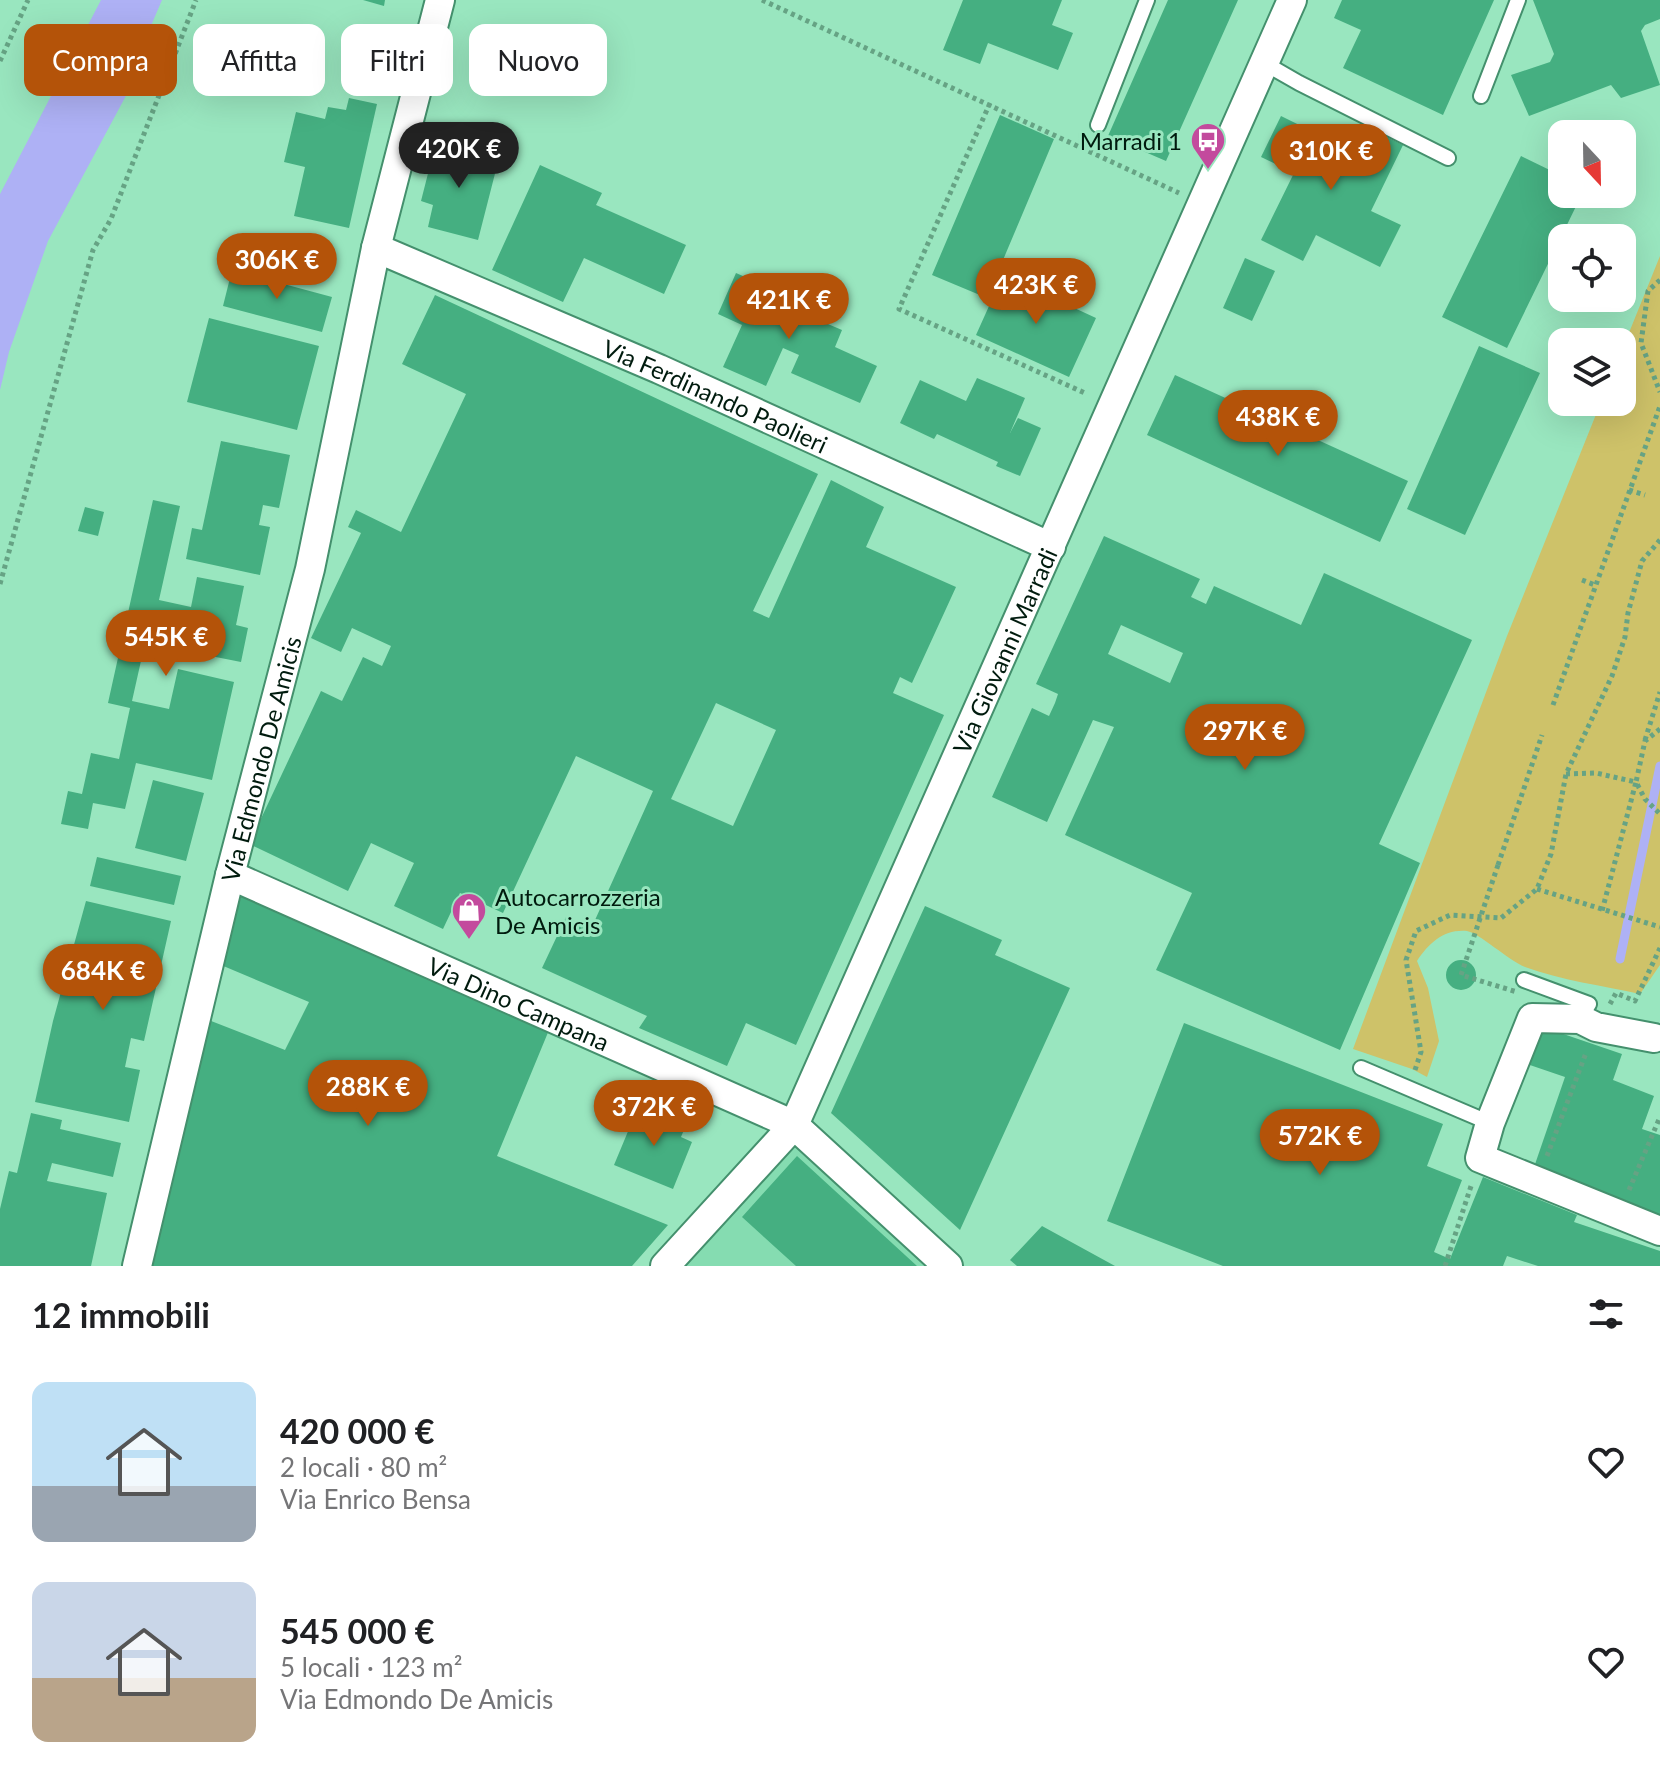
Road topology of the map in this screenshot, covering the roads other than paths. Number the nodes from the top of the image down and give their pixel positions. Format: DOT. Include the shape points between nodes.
graph roads {
  1 [pos="440,0"];
  2 [pos="1147,0"];
  3 [pos="1292,0"];
  4 [pos="1518,0"];
  5 [pos="1264,63"];
  6 [pos="1481,96"];
  7 [pos="1098,125"];
  8 [pos="1448,158"];
  9 [pos="376,248"];
  10 [pos="1051,547"];
  11 [pos="230,875"];
  12 [pos="1520,986"];
  13 [pos="1580,1019"];
  14 [pos="1659,1037"];
  15 [pos="1361,1068"];
  16 [pos="1490,1123"];
  17 [pos="794,1125"];
  18 [pos="1660,1231"];
  19 [pos="137,1266"];
  20 [pos="665,1266"];
  21 [pos="948,1266"];
  1 -- 9 [label="street, Via Edmondo De Amicis"];
  2 -- 7 [label="lane"];
  3 -- 5 [label="street, Via Giovanni Marradi"];
  4 -- 6 [label="lane"];
  5 -- 8 [label="lane"];
  5 -- 10 [label="street, Via Giovanni Marradi"];
  9 -- 10 [label="street, Via Ferdinando Paolieri"];
  9 -- 11 [label="street, Via Edmondo De Amicis" via="310,569"];
  10 -- 17 [label="street, Via Giovanni Marradi"];
  11 -- 17 [label="street, Via Dino Campana"];
  11 -- 19 [label="street, Via Edmondo De Amicis"];
  12 -- 13 [label="lane" via="1589,1004"];
  13 -- 14 [label="street" via="1596,1027"];
  13 -- 16 [label="street" via="1532,1018"];
  15 -- 16 [label="lane"];
  16 -- 18 [label="street" via="1480,1158"];
  17 -- 20 [label="street, Via Giovanni Marradi"];
  17 -- 21 [label="street, Via Dino Campana"];
}
